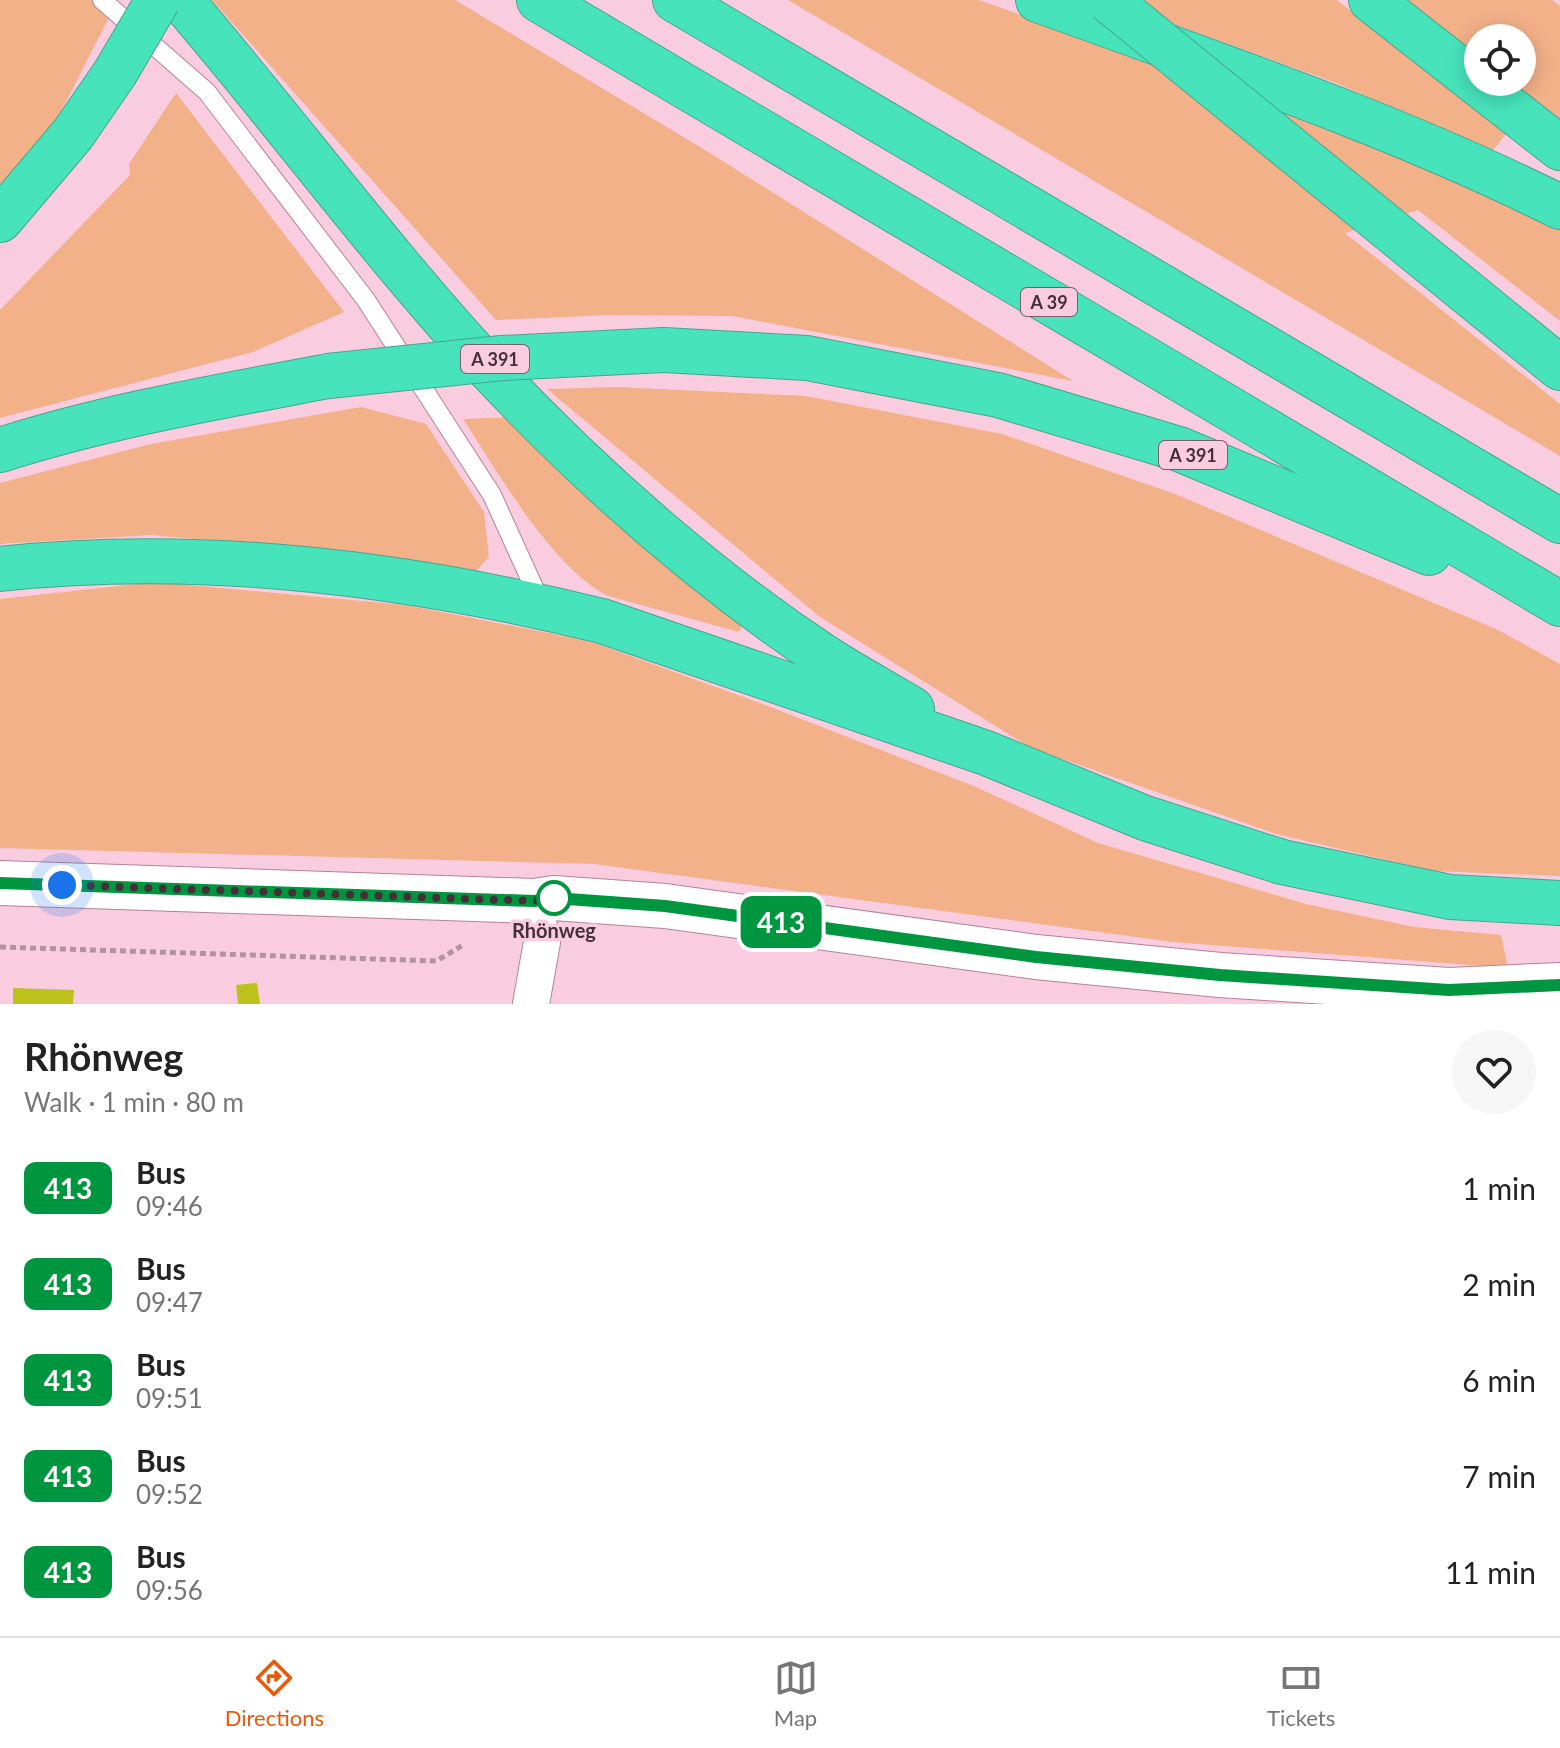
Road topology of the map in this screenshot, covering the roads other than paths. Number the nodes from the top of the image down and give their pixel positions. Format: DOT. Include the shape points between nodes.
graph roads {
  1 [pos="102,0"];
  2 [pos="158,0"];
  3 [pos="181,0"];
  4 [pos="539,0"];
  5 [pos="675,0"];
  6 [pos="1038,0"];
  7 [pos="1108,0"];
  8 [pos="1371,0"];
  9 [pos="1560,148"];
  10 [pos="1560,207"];
  11 [pos="0,220"];
  12 [pos="1560,368"];
  13 [pos="0,450"];
  14 [pos="1560,521"];
  15 [pos="0,569"];
  16 [pos="542,606"];
  17 [pos="1560,607"];
  18 [pos="986,753"];
  19 [pos="0,883"];
  20 [pos="534,901"];
  21 [pos="1560,903"];
  22 [pos="1560,985"];
  23 [pos="531,1004"];
  1 -- 16 [label="lane" via="207,92 366,300 492,495"];
  2 -- 11 [label="highway, bridge" via="73,134"];
  3 -- 18 [label="highway" via="384,247 492,371 576,455 739,596 824,656"];
  4 -- 17 [label="highway, A 39"];
  5 -- 14 [label="highway"];
  6 -- 10 [label="highway" via="1329,105 1480,167"];
  7 -- 12 [label="highway, bridge"];
  8 -- 9 [label="highway"];
  13 -- 17 [label="highway, A 391, bridge" via="170,406 328,376 502,358 664,350 807,358 998,395 1179,449"];
  15 -- 16 [label="highway" via="85,563 245,564 387,578"];
  16 -- 18 [label="highway" via="602,621"];
  18 -- 21 [label="highway" via="1145,818 1282,862 1450,897"];
  19 -- 20 [label="street"];
  20 -- 22 [label="street" via="665,906 1036,957 1220,975 1449,990"];
  20 -- 23 [label="street" via="542,942"];
}
